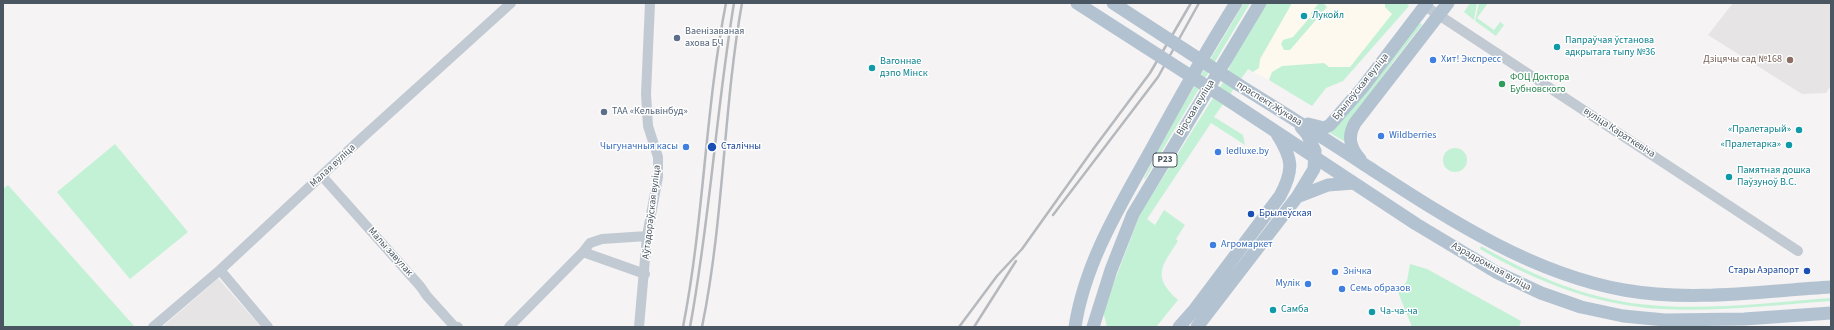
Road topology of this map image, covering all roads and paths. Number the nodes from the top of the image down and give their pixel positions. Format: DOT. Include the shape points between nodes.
graph roads {
  1 [pos="511,3"];
  2 [pos="650,3"];
  3 [pos="1077,3"];
  4 [pos="1113,3"];
  5 [pos="1236,3"];
  6 [pos="1260,3"];
  7 [pos="1448,3"];
  8 [pos="1426,5"];
  9 [pos="1439,16"];
  10 [pos="1293,119"];
  11 [pos="1276,133"];
  12 [pos="1316,158"];
  13 [pos="1366,165"];
  14 [pos="322,176"];
  15 [pos="1354,183"];
  16 [pos="1296,197"];
  17 [pos="648,236"];
  18 [pos="1798,251"];
  19 [pos="583,252"];
  20 [pos="220,270"];
  21 [pos="645,274"];
  22 [pos="1831,287"];
  23 [pos="1099,305"];
  24 [pos="1831,313"];
  25 [pos="153,327"];
  26 [pos="268,327"];
  27 [pos="458,327"];
  28 [pos="509,327"];
  29 [pos="639,327"];
  30 [pos="1074,327"];
  31 [pos="1093,327"];
  32 [pos="1104,327"];
  33 [pos="1179,327"];
  34 [pos="1197,327"];
  1 -- 14 [label="street, Малая вуліца"];
  2 -- 17 [label="street, Аўтадораўская вуліца" via="646,94 648,126 658,157 658,177"];
  3 -- 11 [label="main road, праспект Жукава, bridge"];
  4 -- 10 [label="main road, праспект Жукава, bridge"];
  5 -- 30 [label="main road, Вірская вуліца / Р23" via="1179,99 1117,212 1083,288"];
  6 -- 23 [label="main road, Вірская вуліца / Р23" via="1133,214"];
  7 -- 9 [label="main road, Брылеўская вуліца"];
  8 -- 9 [label="street, вуліца Караткевіча"];
  8 -- 10 [label="main road, Брылеўская вуліца" via="1363,87 1330,125 1324,128"];
  9 -- 13 [label="main road, Брылеўская вуліца" via="1351,130 1352,148"];
  9 -- 18 [label="street, вуліца Караткевіча"];
  10 -- 12 [label="main road" via="1307,134"];
  10 -- 13 [label="main road, праспект Жукава"];
  11 -- 12 [label="main road, Аэрадромная вуліца"];
  11 -- 33 [label="main road" via="1289,158 1288,180 1280,196"];
  12 -- 15 [label="main road, Аэрадромная вуліца"];
  12 -- 16 [label="main road" via="1314,169"];
  13 -- 22 [label="main road" via="1447,216 1503,247 1580,279 1623,290 1663,295"];
  14 -- 20 [label="street, Малая вуліца"];
  14 -- 27 [label="street, Малы завулак" via="454,326"];
  15 -- 16 [label="main road" via="1328,185"];
  15 -- 24 [label="main road, Аэрадромная вуліца" via="1496,272 1528,288 1581,307 1623,316 1665,320 1744,319"];
  16 -- 34 [label="main road"];
  17 -- 19 [label="street" via="602,239 590,243"];
  17 -- 21 [label="street, Аўтадораўская вуліца"];
  19 -- 21 [label="street"];
  19 -- 28 [label="street"];
  20 -- 25 [label="street, Малая вуліца"];
  20 -- 26 [label="street"];
  21 -- 29 [label="street, Аўтадораўская вуліца"];
  23 -- 31 [label="main road, Вірская вуліца / Р23"];
  23 -- 32 [label="main road"];
}
